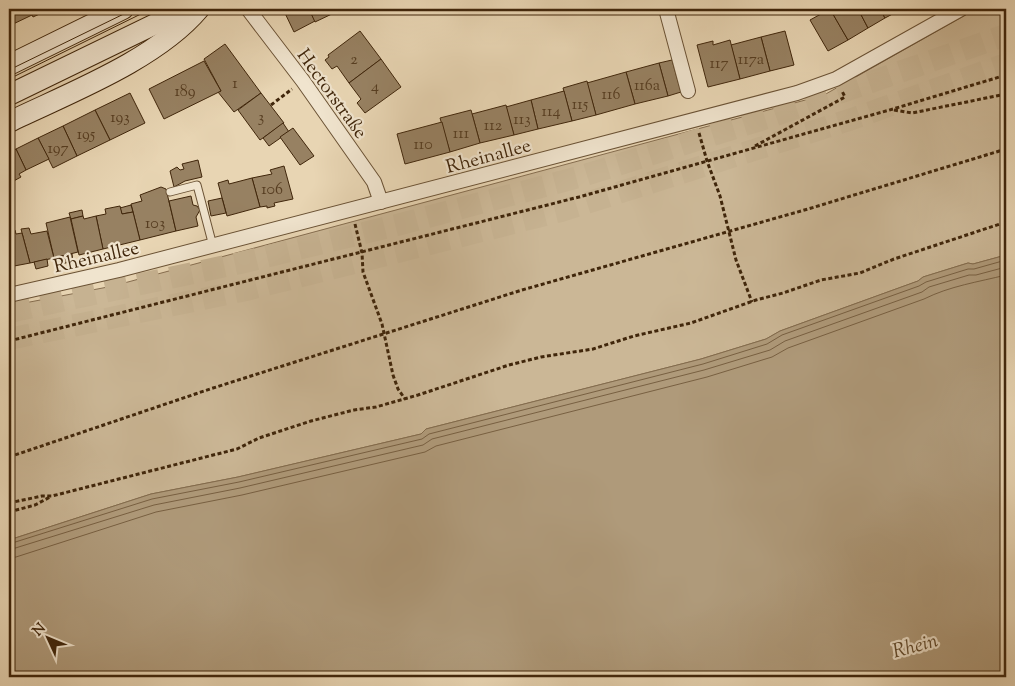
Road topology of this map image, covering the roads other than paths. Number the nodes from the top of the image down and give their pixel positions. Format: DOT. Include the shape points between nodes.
graph roads {
  1 [pos="124,9"];
  2 [pos="186,9"];
  3 [pos="199,9"];
  4 [pos="248,9"];
  5 [pos="666,9"];
  6 [pos="961,9"];
  7 [pos="9,65"];
  8 [pos="688,91"];
  9 [pos="9,95"];
  10 [pos="9,122"];
  11 [pos="170,192"];
  12 [pos="382,202"];
  13 [pos="213,246"];
  14 [pos="9,295"];
  1 -- 7 [label="main road"];
  2 -- 9 [label="main road"];
  3 -- 10 [label="main road" via="186,24 133,61"];
  4 -- 12 [label="street, Hectorstraße" via="374,182"];
  5 -- 8 [label="street"];
  6 -- 12 [label="street, Rheinallee" via="836,79 797,93"];
  11 -- 13 [label="lane" via="197,185"];
  12 -- 13 [label="street, Rheinallee"];
  13 -- 14 [label="street, Rheinallee"];
}
